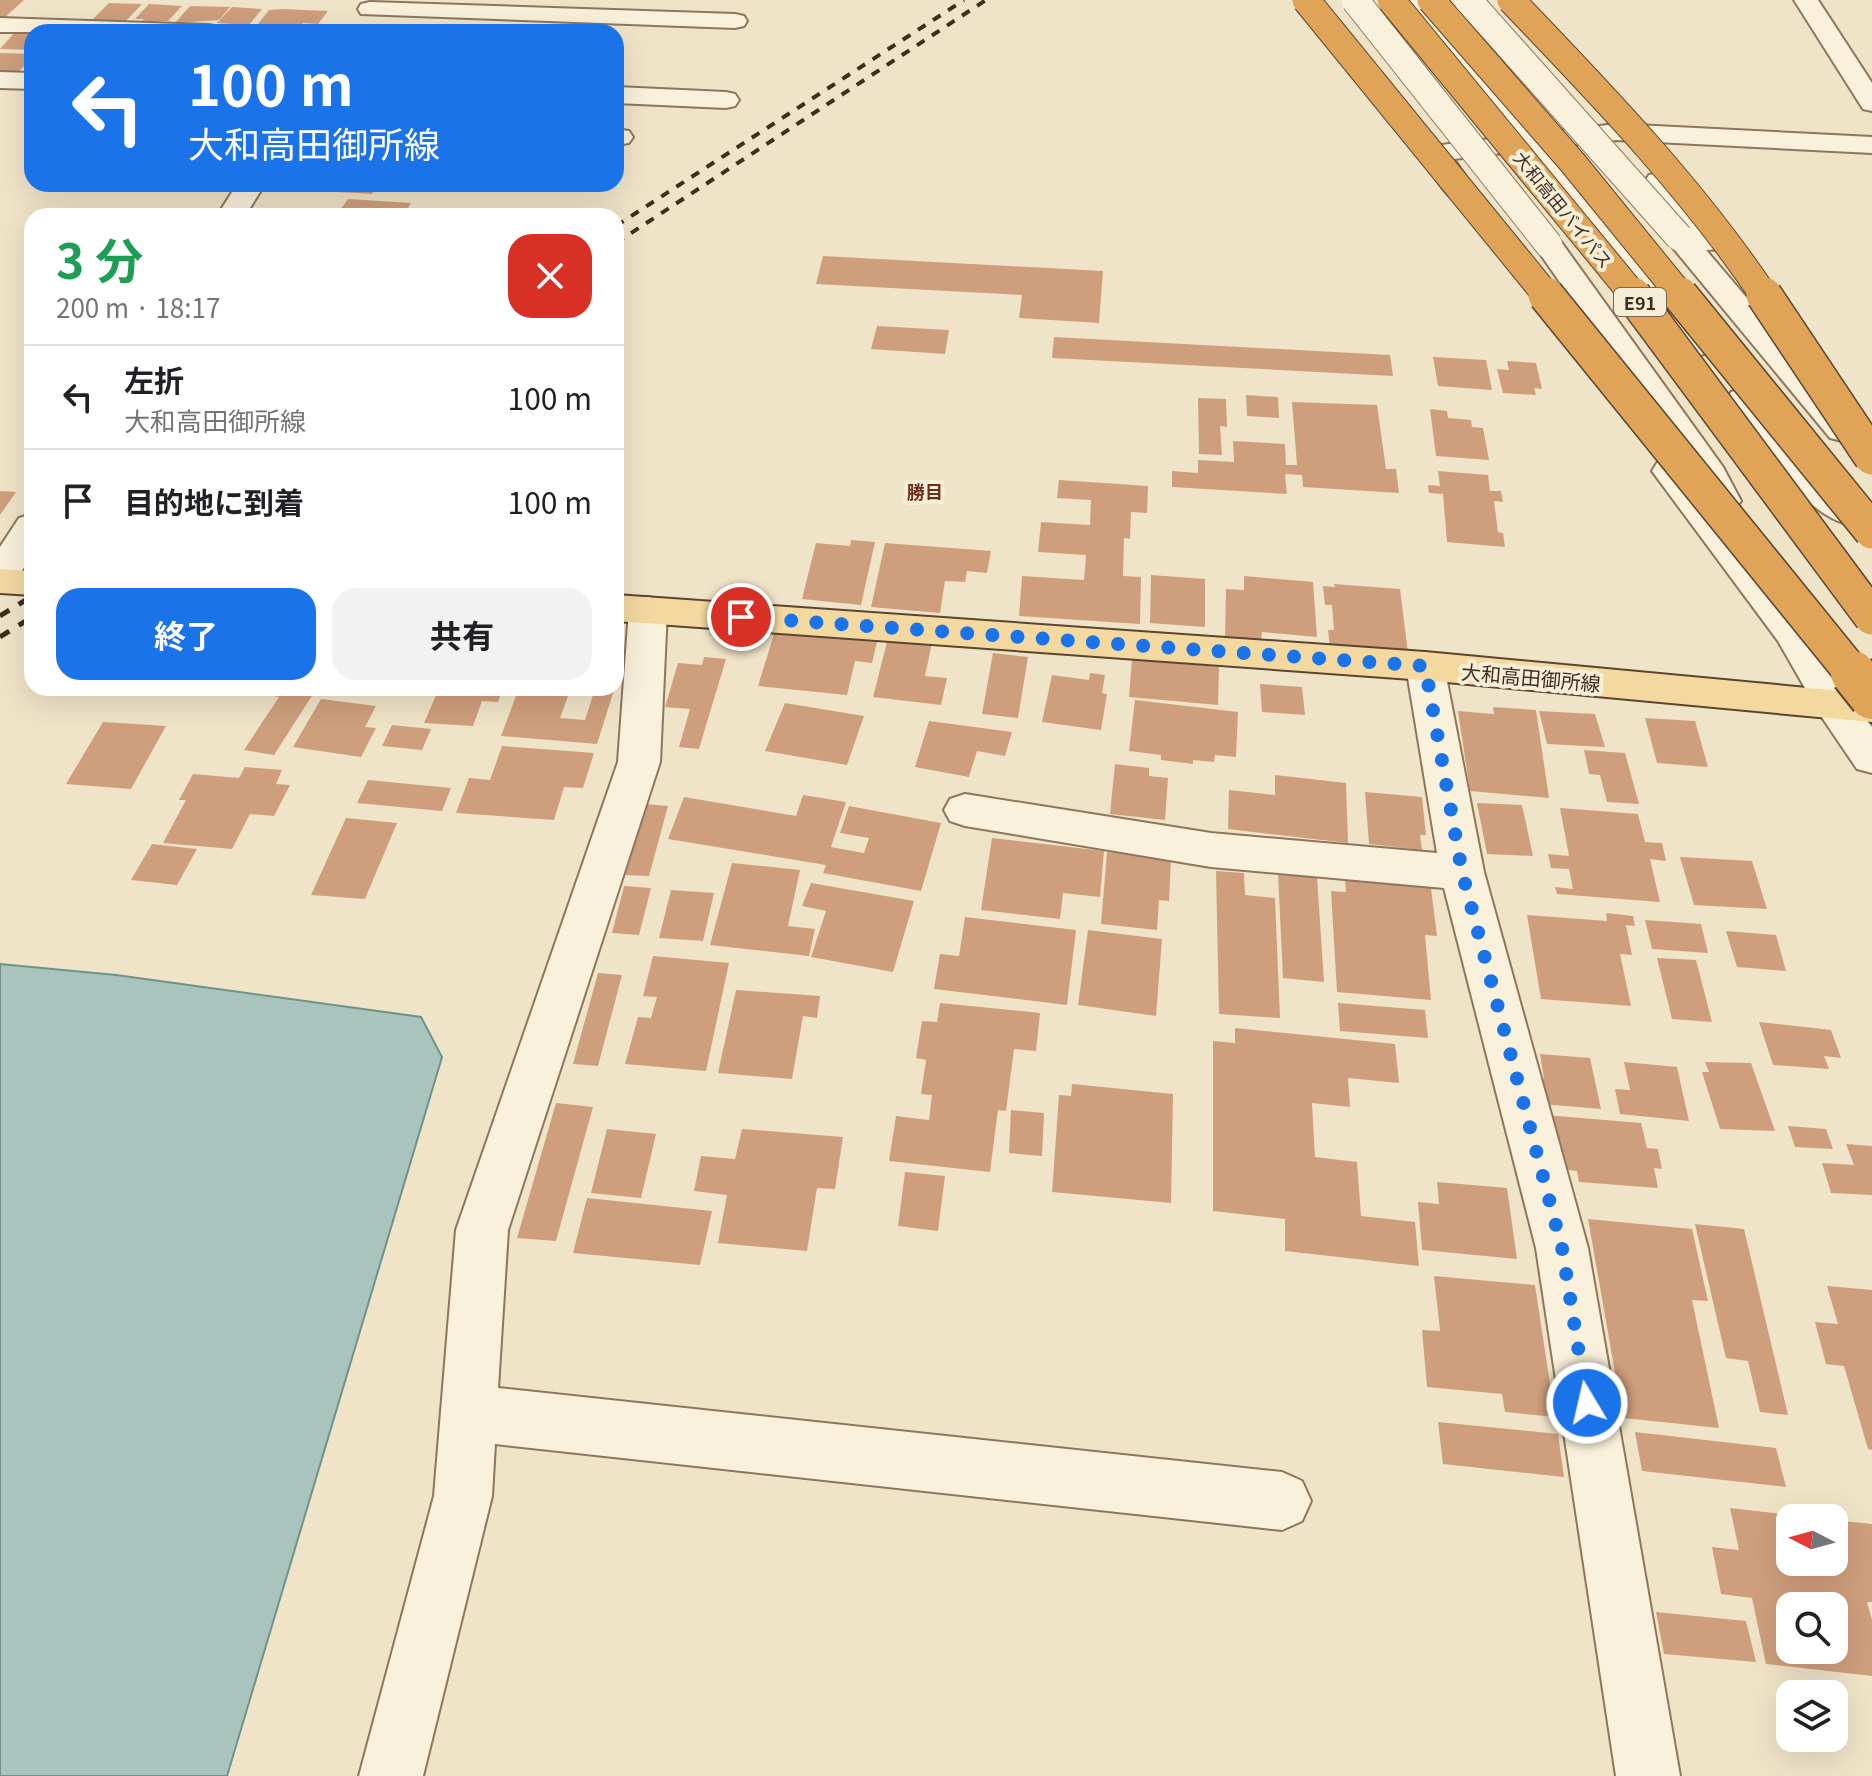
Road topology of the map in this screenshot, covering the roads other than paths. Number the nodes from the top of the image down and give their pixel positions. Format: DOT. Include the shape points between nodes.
graph roads {
  1 [pos="1306,0"];
  2 [pos="1355,0"];
  3 [pos="1391,0"];
  4 [pos="1412,0"];
  5 [pos="1431,0"];
  6 [pos="1468,0"];
  7 [pos="1511,0"];
  8 [pos="1806,0"];
  9 [pos="373,5"];
  10 [pos="735,21"];
  11 [pos="359,24"];
  12 [pos="0,25"];
  13 [pos="24,26"];
  14 [pos="1862,71"];
  15 [pos="0,80"];
  16 [pos="24,81"];
  17 [pos="624,95"];
  18 [pos="726,100"];
  19 [pos="1872,103"];
  20 [pos="1535,141"];
  21 [pos="1872,145"];
  22 [pos="1659,181"];
  23 [pos="1872,420"];
  24 [pos="1872,457"];
  25 [pos="1872,467"];
  26 [pos="1872,520"];
  27 [pos="1872,531"];
  28 [pos="24,539"];
  29 [pos="0,578"];
  30 [pos="24,582"];
  31 [pos="632,609"];
  32 [pos="1872,617"];
  33 [pos="1788,631"];
  34 [pos="1425,666"];
  35 [pos="1860,703"];
  36 [pos="1872,758"];
  37 [pos="965,810"];
  38 [pos="1462,872"];
  39 [pos="469,1413"];
  40 [pos="1282,1501"];
  41 [pos="391,1776"];
  42 [pos="1648,1776"];
  1 -- 35 [label="highway, bridge" via="1780,578"];
  2 -- 33 [label="street, bridge" via="1549,245 1706,467"];
  3 -- 32 [label="highway, 大和高田バイパス / E91, bridge" via="1660,328"];
  4 -- 20 [label="street"];
  5 -- 27 [label="highway, 大和高田バイパス / E91, bridge" via="1612,210"];
  6 -- 25 [label="street, bridge" via="1679,237"];
  7 -- 24 [label="highway, bridge" via="1629,123 1728,241"];
  8 -- 14 [label="street"];
  9 -- 10 [label="street"];
  9 -- 11 [label="street"];
  12 -- 13 [label="street"];
  14 -- 19 [label="street"];
  15 -- 16 [label="street"];
  17 -- 18 [label="street"];
  20 -- 21 [label="street" via="1616,132"];
  20 -- 26 [label="street" via="1805,477 1836,507"];
  20 -- 33 [label="street" via="1443,152 1439,162"];
  22 -- 23 [label="street"];
  28 -- 29 [label="street"];
  29 -- 30 [label="main road"];
  31 -- 34 [label="main road, 大和高田御所線"];
  31 -- 39 [label="street" via="639,762 482,1230"];
  33 -- 35 [label="street"];
  34 -- 35 [label="main road, 大和高田御所線"];
  34 -- 38 [label="street"];
  35 -- 36 [label="street"];
  37 -- 38 [label="street" via="1211,850"];
  38 -- 42 [label="street" via="1562,1248"];
  39 -- 40 [label="street"];
  39 -- 41 [label="street" via="463,1496"];
}
